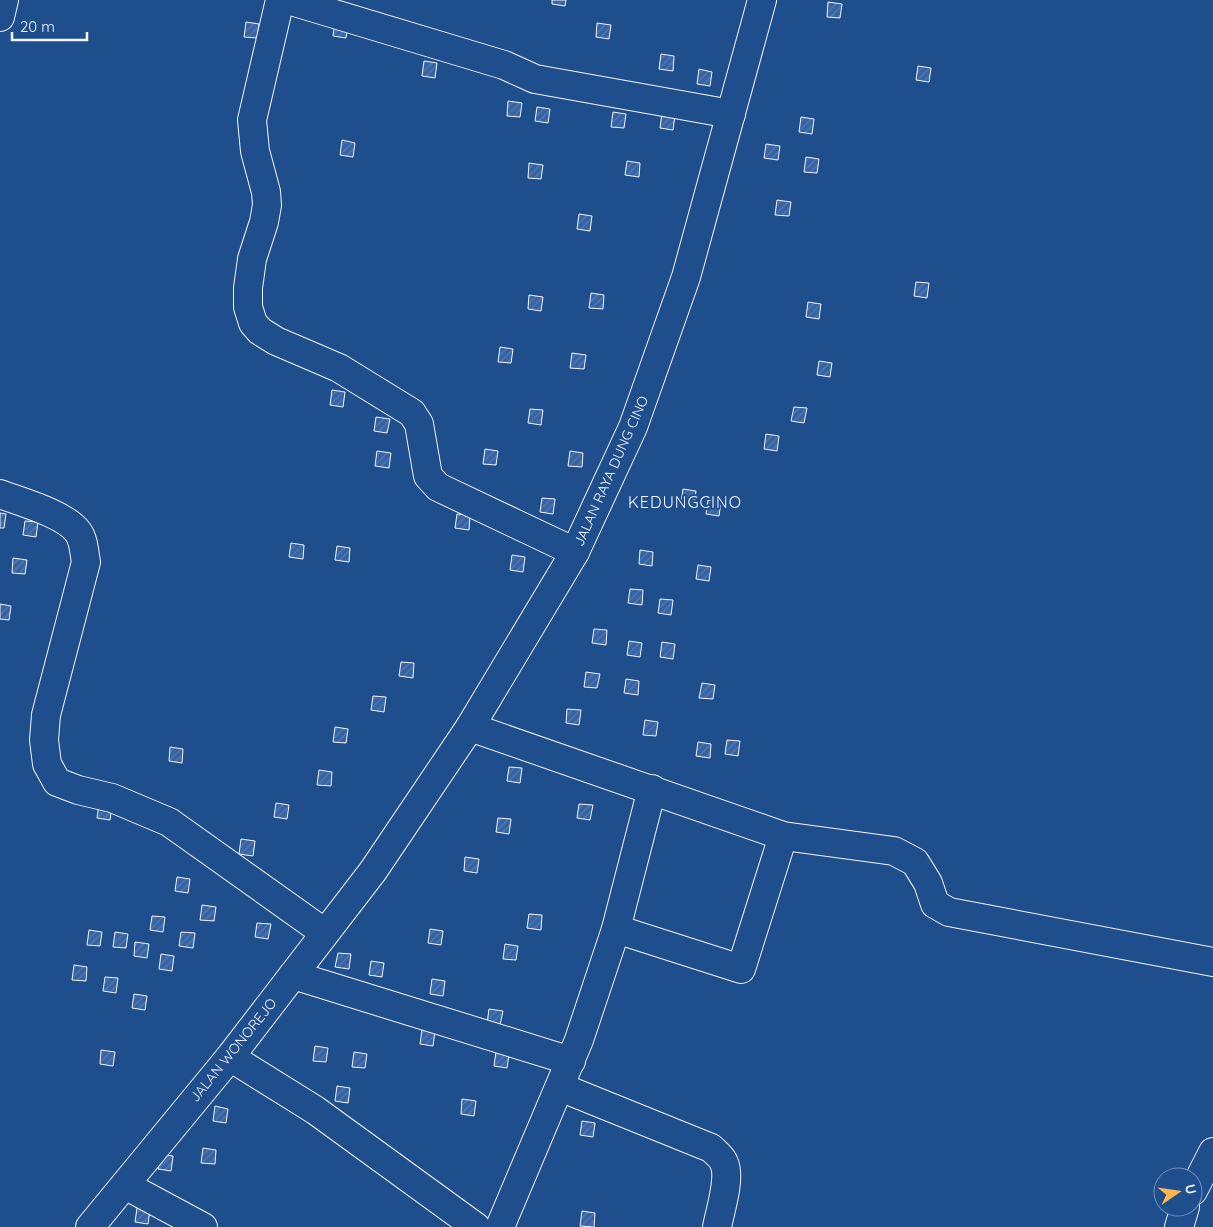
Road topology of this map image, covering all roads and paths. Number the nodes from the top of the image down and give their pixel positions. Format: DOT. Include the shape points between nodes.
graph roads {
  1 [pos="4,0"];
  2 [pos="280,0"];
  3 [pos="288,0"];
  4 [pos="762,0"];
  5 [pos="0,17"];
  6 [pos="731,114"];
  7 [pos="0,494"];
  8 [pos="575,552"];
  9 [pos="470,727"];
  10 [pos="652,789"];
  11 [pos="783,836"];
  12 [pos="373,871"];
  13 [pos="616,929"];
  14 [pos="326,933"];
  15 [pos="1213,962"];
  16 [pos="293,975"];
  17 [pos="230,1057"];
  18 [pos="571,1061"];
  19 [pos="560,1087"];
  20 [pos="1213,1152"];
  21 [pos="1203,1172"];
  22 [pos="124,1185"];
  23 [pos="90,1227"];
  24 [pos="203,1227"];
  25 [pos="476,1227"];
  26 [pos="500,1227"];
  27 [pos="717,1227"];
  1 -- 5 [label="street"];
  2 -- 8 [label="street" via="252,120 267,205 252,259 248,288 248,307 253,323 276,341 338,368 412,413 419,424 428,476 438,487"];
  3 -- 6 [label="street" via="504,65 535,78"];
  4 -- 6 [label="street, JALAN RAYA DUNG CINO"];
  6 -- 8 [label="street, JALAN RAYA DUNG CINO" via="686,277 634,427"];
  7 -- 14 [label="street" via="66,520 82,541 86,562 46,715 44,740 47,764 57,782 112,798 169,822"];
  8 -- 9 [label="street, JALAN RAYA DUNG CINO"];
  9 -- 10 [label="street"];
  9 -- 12 [label="street, JALAN RAYA DUNG CINO"];
  10 -- 11 [label="street"];
  10 -- 13 [label="street"];
  11 -- 13 [label="street" via="741,969"];
  11 -- 15 [label="street" via="894,851 915,862 928,883 934,904 949,912"];
  12 -- 14 [label="street, JALAN WONOREJO"];
  13 -- 18 [label="street"];
  14 -- 16 [label="street, JALAN WONOREJO"];
  16 -- 17 [label="street, JALAN WONOREJO"];
  16 -- 18 [label="street"];
  17 -- 22 [label="street, JALAN WONOREJO"];
  17 -- 25 [label="street" via="315,1110"];
  18 -- 19 [label="street"];
  19 -- 26 [label="street"];
  19 -- 27 [label="street" via="711,1148 721,1157 727,1174"];
  20 -- 21 [label="street"];
  22 -- 23 [label="street, JALAN WONOREJO"];
  22 -- 24 [label="street"];
}
